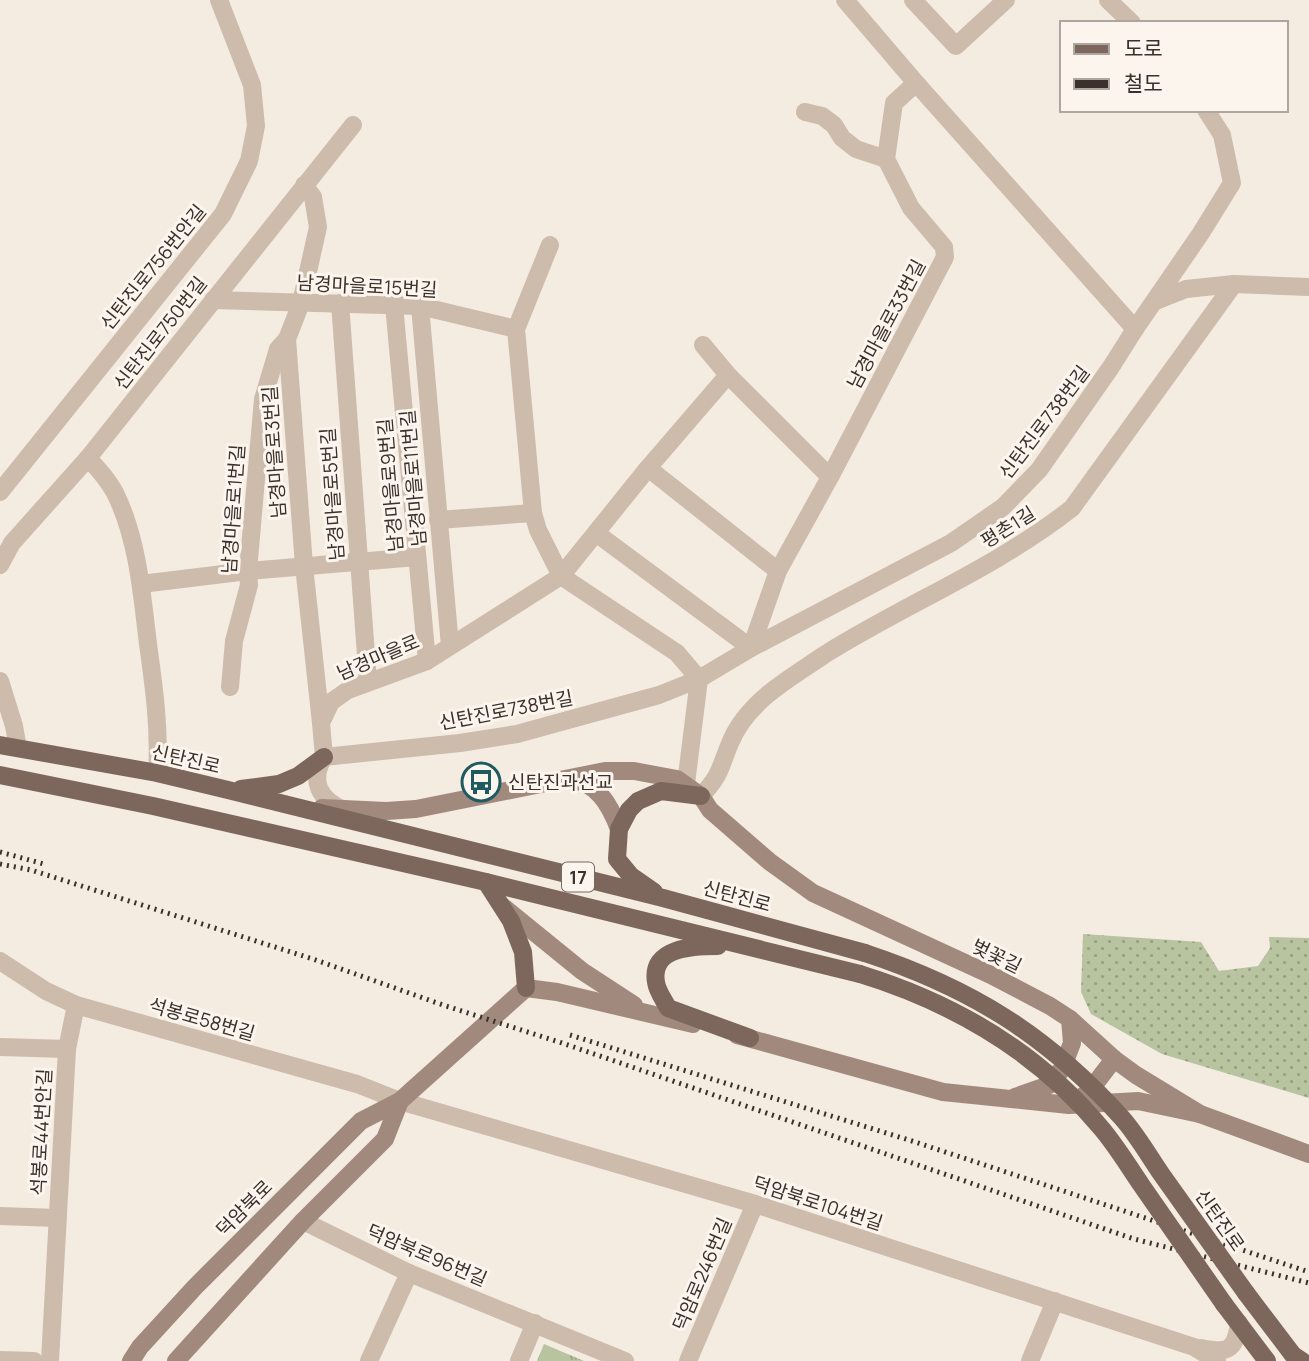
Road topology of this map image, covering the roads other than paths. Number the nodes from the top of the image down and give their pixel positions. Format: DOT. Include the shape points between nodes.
graph roads {
  1 [pos="219,0"];
  2 [pos="845,0"];
  3 [pos="913,0"];
  4 [pos="1006,0"];
  5 [pos="1108,0"];
  6 [pos="1130,21"];
  7 [pos="916,83"];
  8 [pos="805,112"];
  9 [pos="1207,112"];
  10 [pos="353,125"];
  11 [pos="886,159"];
  12 [pos="304,185"];
  13 [pos="550,244"];
  14 [pos="1234,284"];
  15 [pos="1309,287"];
  16 [pos="213,300"];
  17 [pos="1156,301"];
  18 [pos="302,303"];
  19 [pos="340,303"];
  20 [pos="394,304"];
  21 [pos="420,306"];
  22 [pos="516,329"];
  23 [pos="1135,329"];
  24 [pos="287,340"];
  25 [pos="703,345"];
  26 [pos="728,375"];
  27 [pos="88,458"];
  28 [pos="648,468"];
  29 [pos="830,477"];
  30 [pos="0,492"];
  31 [pos="533,513"];
  32 [pos="438,520"];
  33 [pos="596,533"];
  34 [pos="417,557"];
  35 [pos="358,561"];
  36 [pos="0,565"];
  37 [pos="304,566"];
  38 [pos="248,571"];
  39 [pos="779,571"];
  40 [pos="561,576"];
  41 [pos="141,584"];
  42 [pos="450,646"];
  43 [pos="751,648"];
  44 [pos="427,662"];
  45 [pos="699,679"];
  46 [pos="0,681"];
  47 [pos="368,682"];
  48 [pos="230,687"];
  49 [pos="321,723"];
  50 [pos="9,747"];
  51 [pos="324,757"];
  52 [pos="157,773"];
  53 [pos="0,775"];
  54 [pos="562,779"];
  55 [pos="682,782"];
  56 [pos="228,790"];
  57 [pos="701,796"];
  58 [pos="291,805"];
  59 [pos="344,810"];
  60 [pos="619,829"];
  61 [pos="486,882"];
  62 [pos="663,898"];
  63 [pos="501,905"];
  64 [pos="745,946"];
  65 [pos="0,961"];
  66 [pos="526,988"];
  67 [pos="76,1005"];
  68 [pos="646,1012"];
  69 [pos="1070,1019"];
  70 [pos="750,1038"];
  71 [pos="0,1046"];
  72 [pos="67,1049"];
  73 [pos="1114,1059"];
  74 [pos="1012,1098"];
  75 [pos="400,1101"];
  76 [pos="1069,1105"];
  77 [pos="1200,1114"];
  78 [pos="1309,1154"];
  79 [pos="755,1204"];
  80 [pos="0,1216"];
  81 [pos="57,1218"];
  82 [pos="303,1221"];
  83 [pos="409,1273"];
  84 [pos="1055,1301"];
  85 [pos="536,1323"];
  86 [pos="1239,1323"];
  87 [pos="1194,1347"];
  88 [pos="0,1360"];
  89 [pos="34,1361"];
  90 [pos="50,1361"];
  91 [pos="131,1361"];
  92 [pos="176,1361"];
  93 [pos="369,1361"];
  94 [pos="519,1361"];
  95 [pos="625,1361"];
  96 [pos="688,1361"];
  97 [pos="1030,1361"];
  98 [pos="1217,1361"];
  99 [pos="1266,1361"];
  100 [pos="1302,1361"];
  1 -- 30 [label="street, 신탄진로756번안길" via="252,85 256,126 249,161 223,214"];
  2 -- 7 [label="street"];
  3 -- 4 [label="street" via="956,46"];
  5 -- 6 [label="street"];
  7 -- 11 [label="street" via="894,103"];
  7 -- 23 [label="street"];
  8 -- 11 [label="street" via="822,116 856,149"];
  9 -- 17 [label="street, 신탄진로738번길" via="1222,135 1232,183"];
  10 -- 12 [label="street, 신탄진로750번길"];
  11 -- 29 [label="street, 남경마을로33번길" via="911,208 944,247 945,257"];
  12 -- 16 [label="street, 신탄진로750번길"];
  12 -- 18 [label="street, 남경마을로3번길" via="313,197 318,227"];
  13 -- 22 [label="street"];
  14 -- 15 [label="street"];
  14 -- 17 [label="street" via="1186,289"];
  14 -- 57 [label="street, 평촌1길" via="1072,508 1012,550 850,639 766,695 732,738 717,779"];
  16 -- 18 [label="street, 남경마을로15번길"];
  16 -- 27 [label="street, 신탄진로750번길"];
  17 -- 23 [label="street, 신탄진로738번길"];
  18 -- 19 [label="street, 남경마을로15번길"];
  18 -- 24 [label="street, 남경마을로3번길"];
  19 -- 20 [label="street, 남경마을로15번길"];
  19 -- 35 [label="street, 남경마을로5번길"];
  20 -- 21 [label="street, 남경마을로15번길"];
  20 -- 34 [label="street, 남경마을로9번길"];
  21 -- 22 [label="street, 남경마을로15번길"];
  21 -- 32 [label="street, 남경마을로11번길"];
  22 -- 31 [label="street"];
  23 -- 43 [label="street, 신탄진로738번길" via="1039,470 1003,507 950,543"];
  24 -- 37 [label="street, 남경마을로3번길"];
  24 -- 38 [label="street, 남경마을로1번길" via="278,349 263,399"];
  25 -- 26 [label="street"];
  26 -- 28 [label="street, 남경마을로"];
  26 -- 29 [label="street"];
  27 -- 36 [label="street, 신탄진로750번길" via="12,543"];
  27 -- 41 [label="street" via="116,496"];
  28 -- 33 [label="street, 남경마을로"];
  28 -- 39 [label="street"];
  29 -- 39 [label="street"];
  31 -- 32 [label="street"];
  31 -- 40 [label="street"];
  32 -- 42 [label="street, 남경마을로11번길"];
  33 -- 40 [label="street, 남경마을로"];
  33 -- 43 [label="street"];
  34 -- 35 [label="street"];
  34 -- 44 [label="street, 남경마을로9번길"];
  35 -- 37 [label="street"];
  35 -- 47 [label="street, 남경마을로5번길"];
  37 -- 38 [label="street"];
  37 -- 49 [label="street, 남경마을로3번길"];
  38 -- 41 [label="street"];
  38 -- 48 [label="street, 남경마을로1번길"];
  39 -- 43 [label="street"];
  40 -- 42 [label="street, 남경마을로"];
  40 -- 45 [label="street" via="677,653"];
  41 -- 52 [label="street" via="159,746"];
  42 -- 44 [label="street, 남경마을로"];
  43 -- 45 [label="street, 신탄진로738번길"];
  44 -- 47 [label="street, 남경마을로"];
  45 -- 51 [label="street, 신탄진로738번길" via="641,701 517,734"];
  45 -- 55 [label="street"];
  46 -- 50 [label="street"];
  47 -- 49 [label="street, 남경마을로" via="331,702"];
  49 -- 51 [label="street"];
  50 -- 52 [label="main road, 신탄진로 / 17"];
  51 -- 56 [label="main road" via="279,784"];
  51 -- 59 [label="street" via="317,771 320,791"];
  52 -- 56 [label="main road, 신탄진로 / 17"];
  53 -- 61 [label="main road, 17"];
  54 -- 55 [label="street" via="635,771"];
  54 -- 59 [label="street" via="416,809"];
  54 -- 60 [label="street" via="597,790 611,807"];
  55 -- 57 [label="street, 벚꽃길"];
  56 -- 58 [label="main road, 신탄진로 / 17"];
  57 -- 60 [label="main road" via="661,791 629,810"];
  57 -- 69 [label="street, 벚꽃길" via="710,810 770,862 813,893 991,975"];
  58 -- 59 [label="street"];
  58 -- 62 [label="main road, 신탄진로 / 17"];
  60 -- 62 [label="main road" via="617,859 631,876"];
  61 -- 63 [label="main road"];
  61 -- 64 [label="main road, 17"];
  62 -- 100 [label="main road, 신탄진로 / 17, bridge" via="909,968 966,993 1017,1023 1074,1070 1123,1120 1246,1293"];
  63 -- 66 [label="main road" via="523,952"];
  63 -- 68 [label="street" via="582,971"];
  64 -- 70 [label="main road" via="677,950 663,956 656,982 668,1008"];
  64 -- 86 [label="main road, 17, bridge" via="900,986 1006,1041 1057,1082 1102,1129"];
  65 -- 67 [label="street, 석봉로58번길"];
  66 -- 68 [label="street"];
  66 -- 75 [label="street, 덕암북로"];
  67 -- 72 [label="street, 석봉로44번안길"];
  67 -- 75 [label="street, 석봉로58번길" via="357,1084"];
  68 -- 70 [label="street"];
  69 -- 73 [label="street, 벚꽃길"];
  69 -- 74 [label="street" via="1072,1043 1062,1069 1049,1085"];
  70 -- 74 [label="street" via="943,1092"];
  71 -- 72 [label="street, 석봉로44번안길"];
  72 -- 81 [label="street, 석봉로44번안길"];
  73 -- 76 [label="street" via="1088,1093"];
  73 -- 77 [label="street, 벚꽃길"];
  74 -- 76 [label="street"];
  75 -- 79 [label="street, 덕암북로104번길"];
  75 -- 82 [label="street, 덕암북로" via="385,1139"];
  75 -- 91 [label="street, 덕암북로" via="361,1121 195,1287"];
  76 -- 77 [label="street" via="1138,1101"];
  77 -- 78 [label="street, 벚꽃길"];
  79 -- 84 [label="street, 덕암북로104번길"];
  79 -- 96 [label="street, 덕암로246번길"];
  80 -- 81 [label="street, 석봉로44번안길"];
  81 -- 90 [label="street, 석봉로44번안길"];
  82 -- 83 [label="street, 덕암북로96번길"];
  82 -- 92 [label="street, 덕암북로"];
  83 -- 85 [label="street, 덕암북로96번길"];
  83 -- 93 [label="street"];
  84 -- 87 [label="street, 덕암북로104번길"];
  84 -- 97 [label="street"];
  85 -- 94 [label="street"];
  85 -- 95 [label="street, 덕암북로96번길"];
  86 -- 87 [label="street" via="1237,1340 1227,1350"];
  86 -- 99 [label="main road, 17"];
  87 -- 98 [label="street, 덕암북로104번길"];
  88 -- 89 [label="street"];
}
